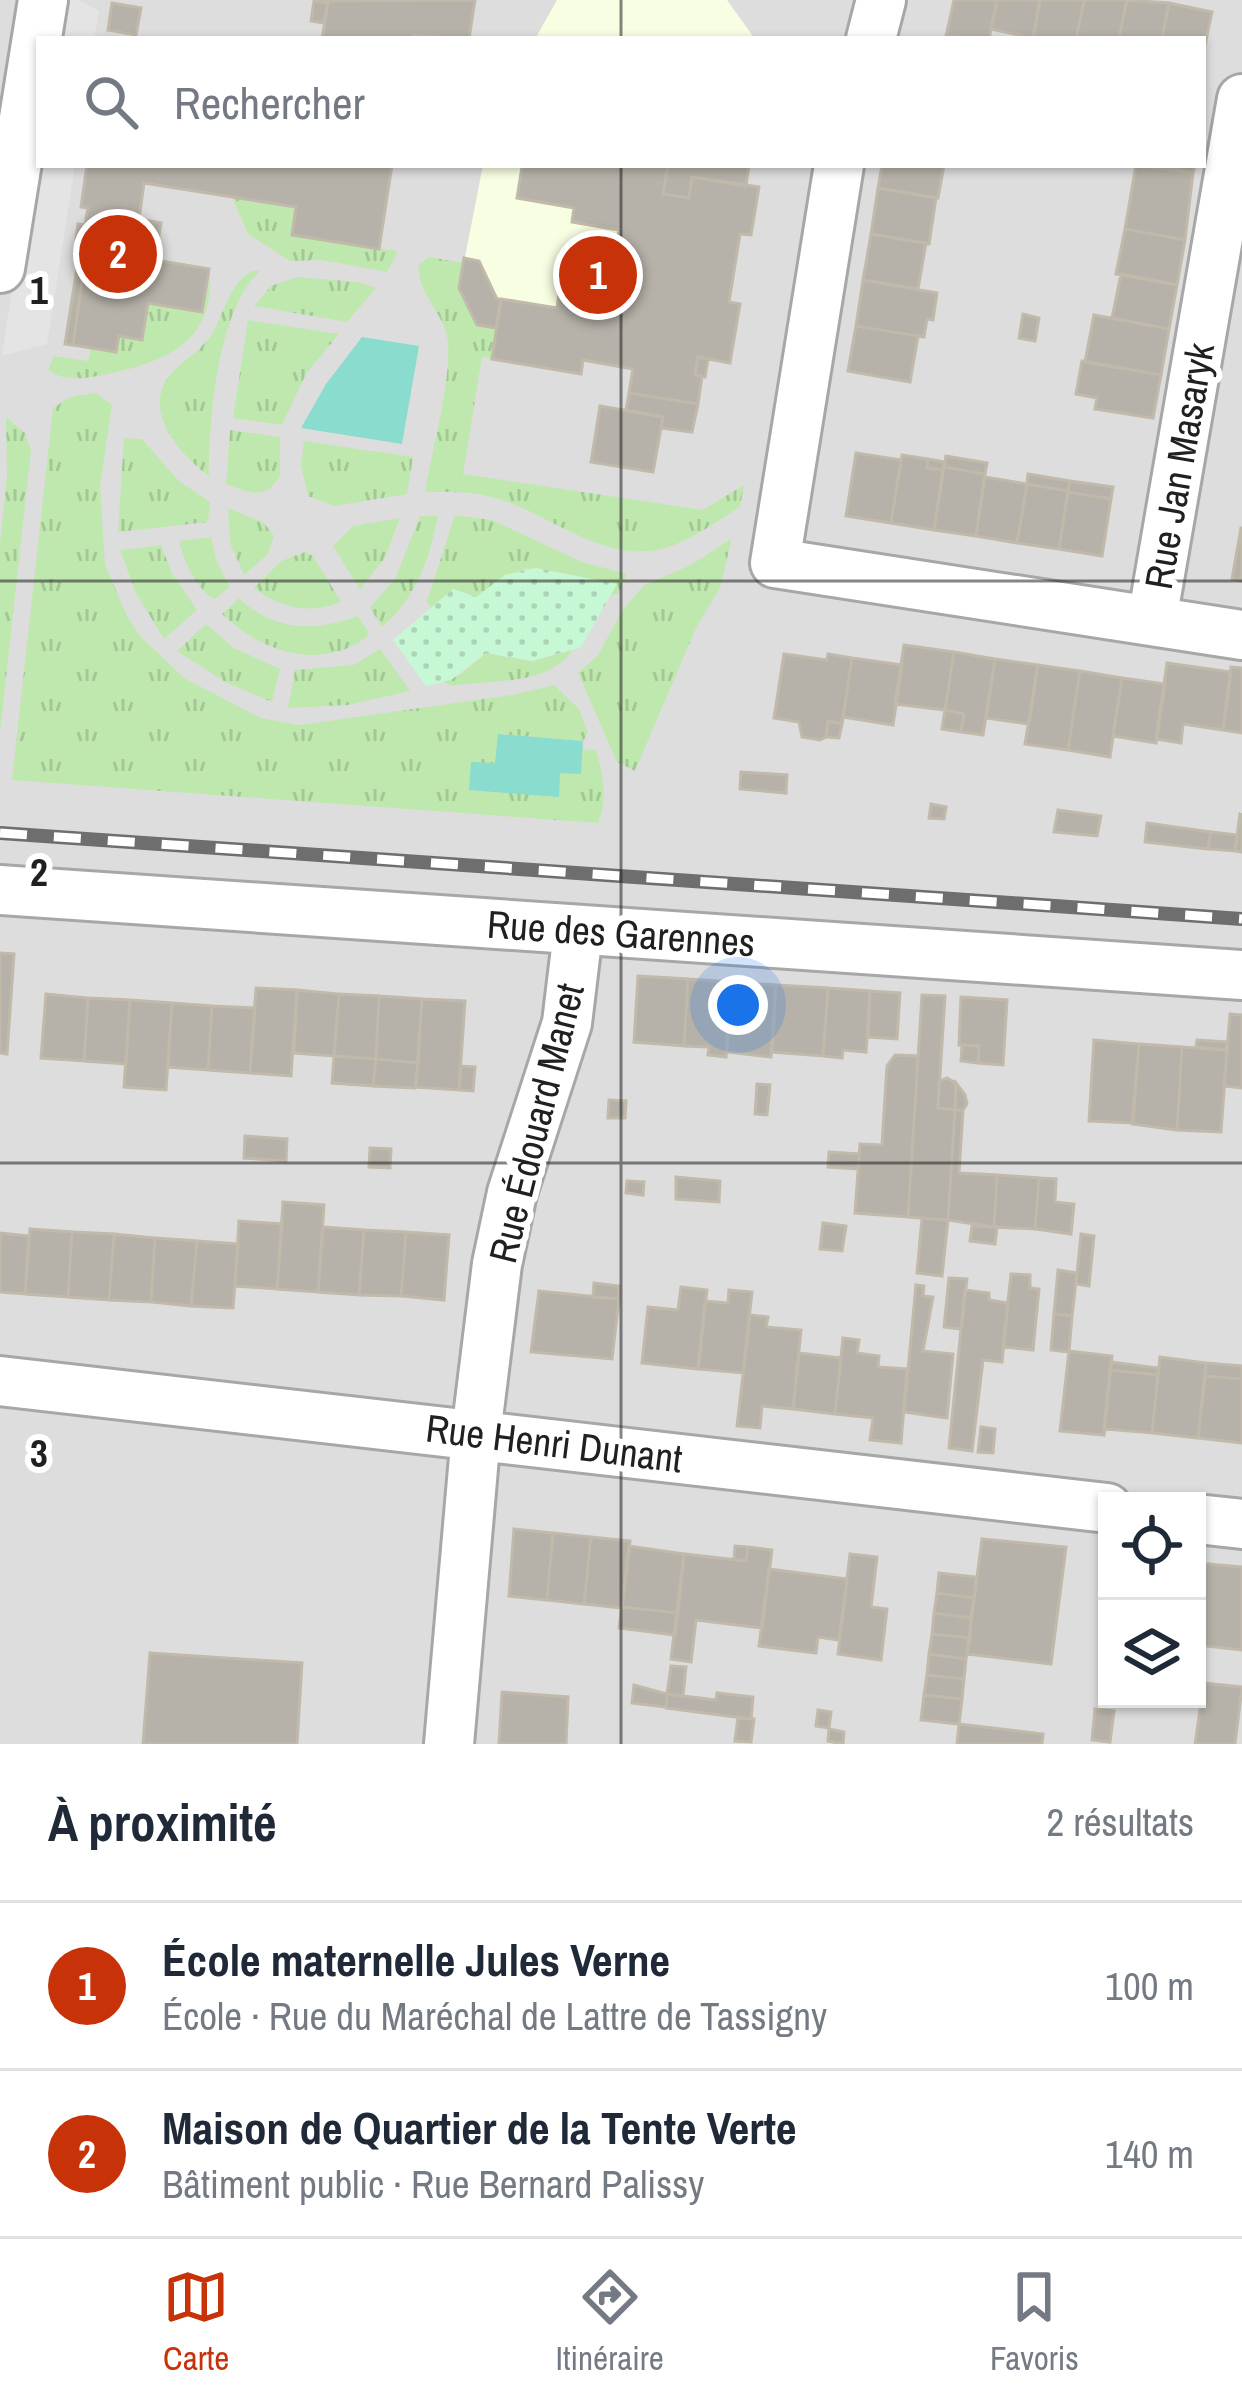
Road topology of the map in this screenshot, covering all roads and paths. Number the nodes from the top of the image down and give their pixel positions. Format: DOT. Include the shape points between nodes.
graph roads {
  1 [pos="43,0"];
  2 [pos="881,0"];
  3 [pos="37,36"];
  4 [pos="872,36"];
  5 [pos="36,44"];
  6 [pos="1242,99"];
  7 [pos="839,168"];
  8 [pos="1230,243"];
  9 [pos="0,268"];
  10 [pos="1152,620"];
  11 [pos="1242,635"];
  12 [pos="0,890"];
  13 [pos="578,932"];
  14 [pos="1242,975"];
  15 [pos="0,1382"];
  16 [pos="476,1434"];
  17 [pos="1098,1507"];
  18 [pos="1206,1520"];
  19 [pos="1242,1525"];
  20 [pos="449,1744"];
  1 -- 3 [label="street"];
  2 -- 4 [label="street"];
  5 -- 9 [label="street"];
  6 -- 8 [label="street, Rue Jan Masaryk"];
  7 -- 10 [label="street" via="775,563"];
  8 -- 10 [label="street, Rue Jan Masaryk"];
  10 -- 11 [label="street"];
  12 -- 13 [label="street, Rue des Garennes"];
  13 -- 14 [label="street, Rue des Garennes"];
  13 -- 16 [label="street, Rue Édouard Manet" via="567,1023 505,1224"];
  15 -- 16 [label="street, Rue Henri Dunant"];
  16 -- 17 [label="street, Rue Henri Dunant"];
  16 -- 20 [label="street, Rue Édouard Manet"];
  18 -- 19 [label="street"];
}
